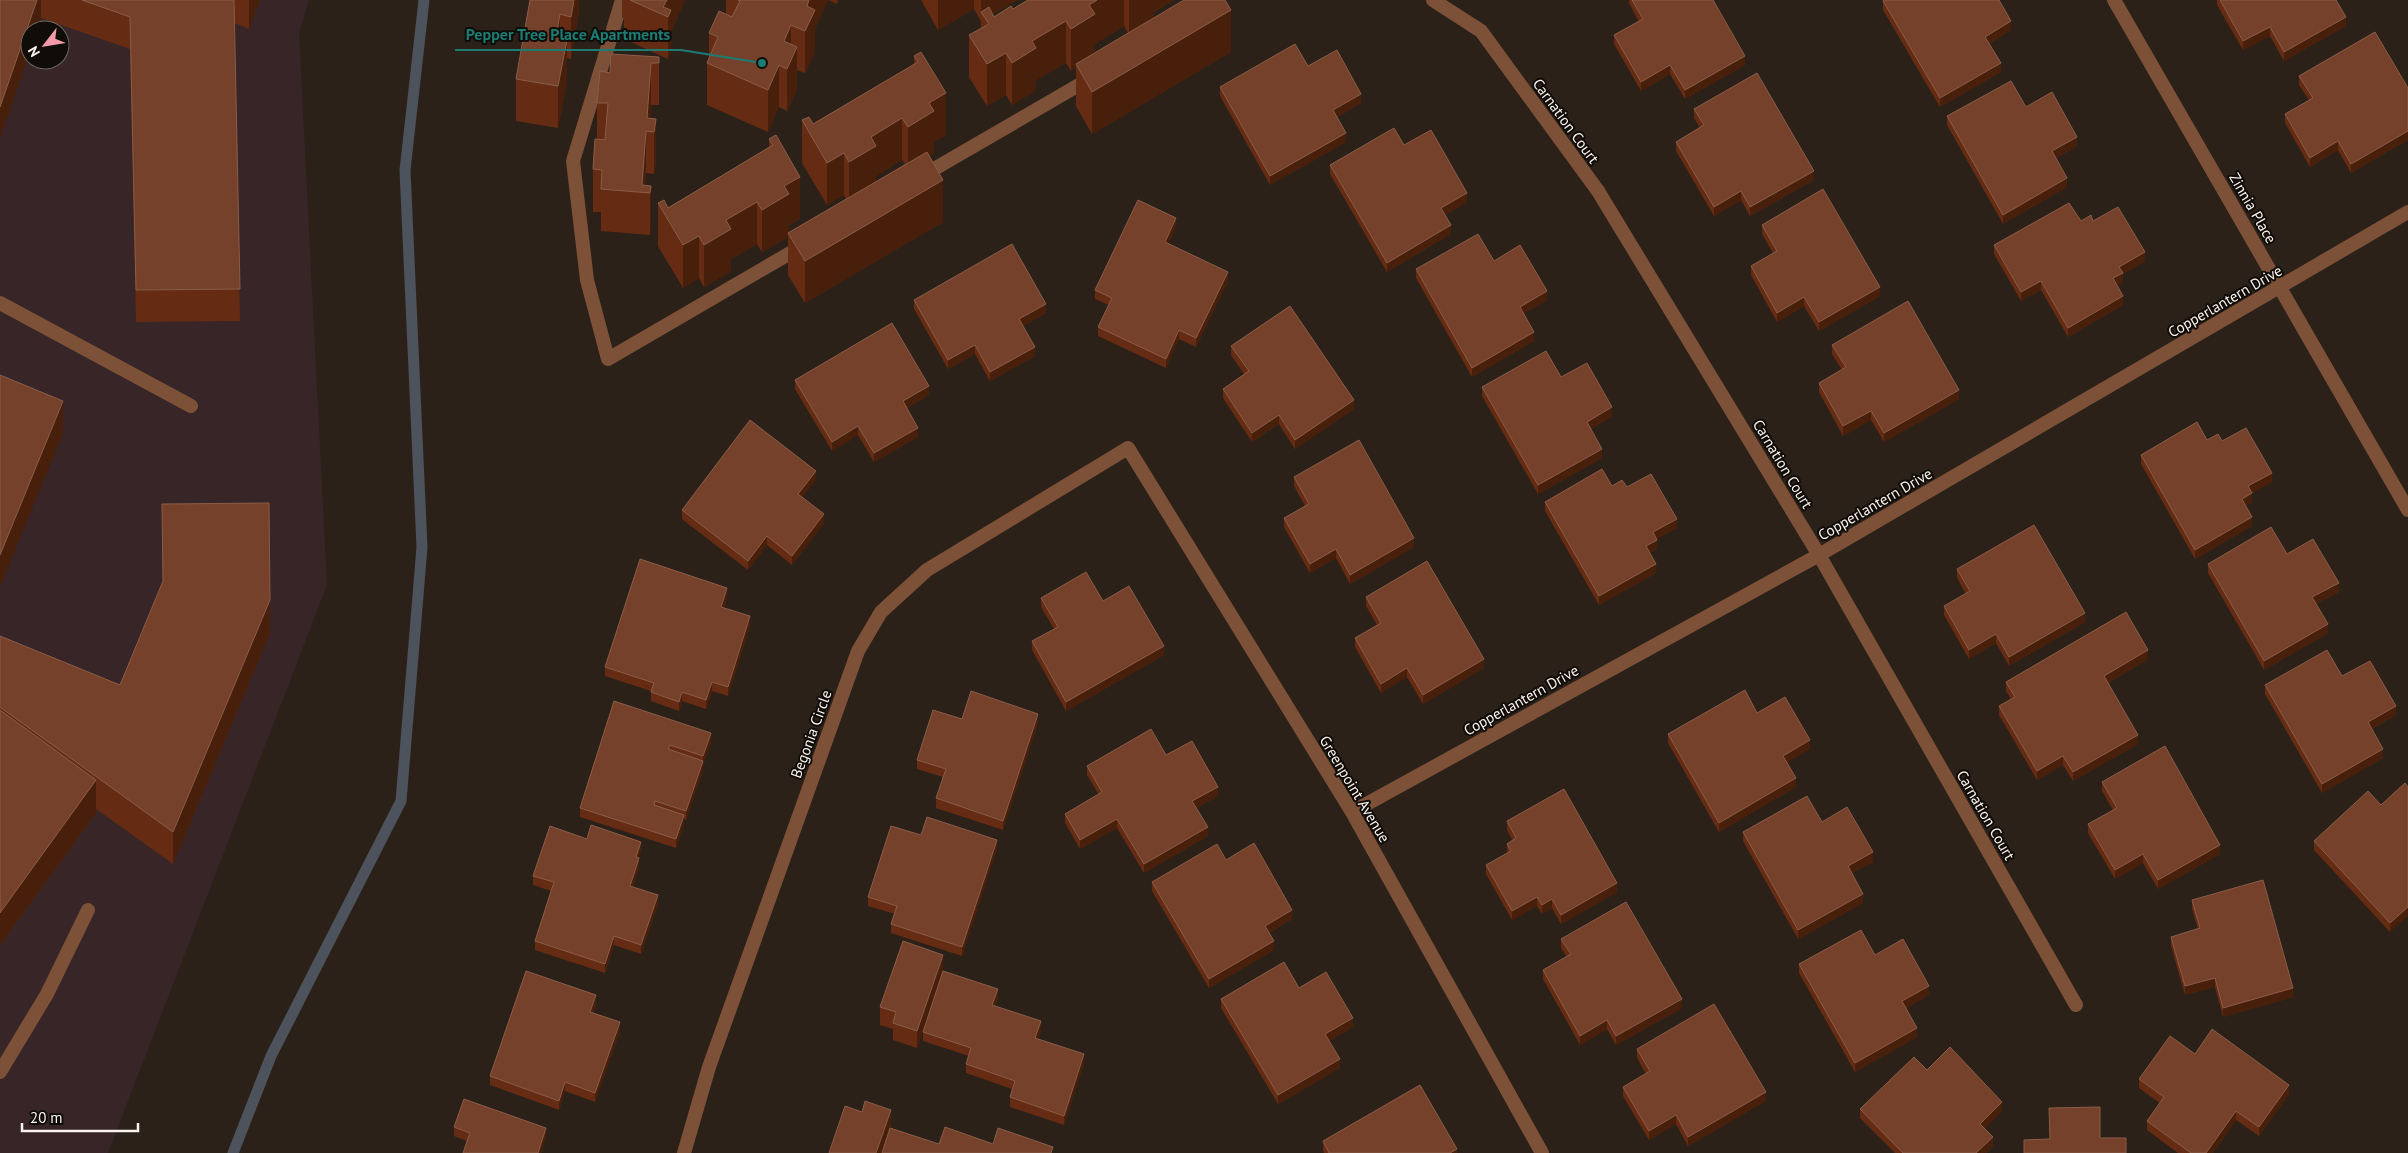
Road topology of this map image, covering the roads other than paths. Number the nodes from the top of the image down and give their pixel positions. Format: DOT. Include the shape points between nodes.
graph roads {
  1 [pos="622,0"];
  2 [pos="1433,0"];
  3 [pos="2114,0"];
  4 [pos="1105,70"];
  5 [pos="909,184"];
  6 [pos="2408,212"];
  7 [pos="816,238"];
  8 [pos="2281,288"];
  9 [pos="0,303"];
  10 [pos="191,406"];
  11 [pos="1128,448"];
  12 [pos="2408,510"];
  13 [pos="1819,555"];
  14 [pos="1352,812"];
  15 [pos="88,910"];
  16 [pos="2076,1005"];
  17 [pos="0,1072"];
  18 [pos="684,1153"];
  19 [pos="1542,1153"];
  1 -- 7 [label="street" via="573,161 587,280 608,359"];
  2 -- 13 [label="street, Carnation Court" via="1481,31 1598,191"];
  3 -- 8 [label="street, Zinnia Place"];
  4 -- 5 [label="street"];
  6 -- 8 [label="street, Copperlantern Drive"];
  8 -- 12 [label="street, Zinnia Place"];
  8 -- 13 [label="street, Copperlantern Drive"];
  9 -- 10 [label="street"];
  11 -- 14 [label="street, Greenpoint Avenue"];
  11 -- 18 [label="street, Begonia Circle" via="927,570 881,612 855,661 709,1067"];
  13 -- 14 [label="street, Copperlantern Drive"];
  13 -- 16 [label="street, Carnation Court"];
  14 -- 19 [label="street, Greenpoint Avenue"];
  15 -- 17 [label="street" via="47,994"];
}
